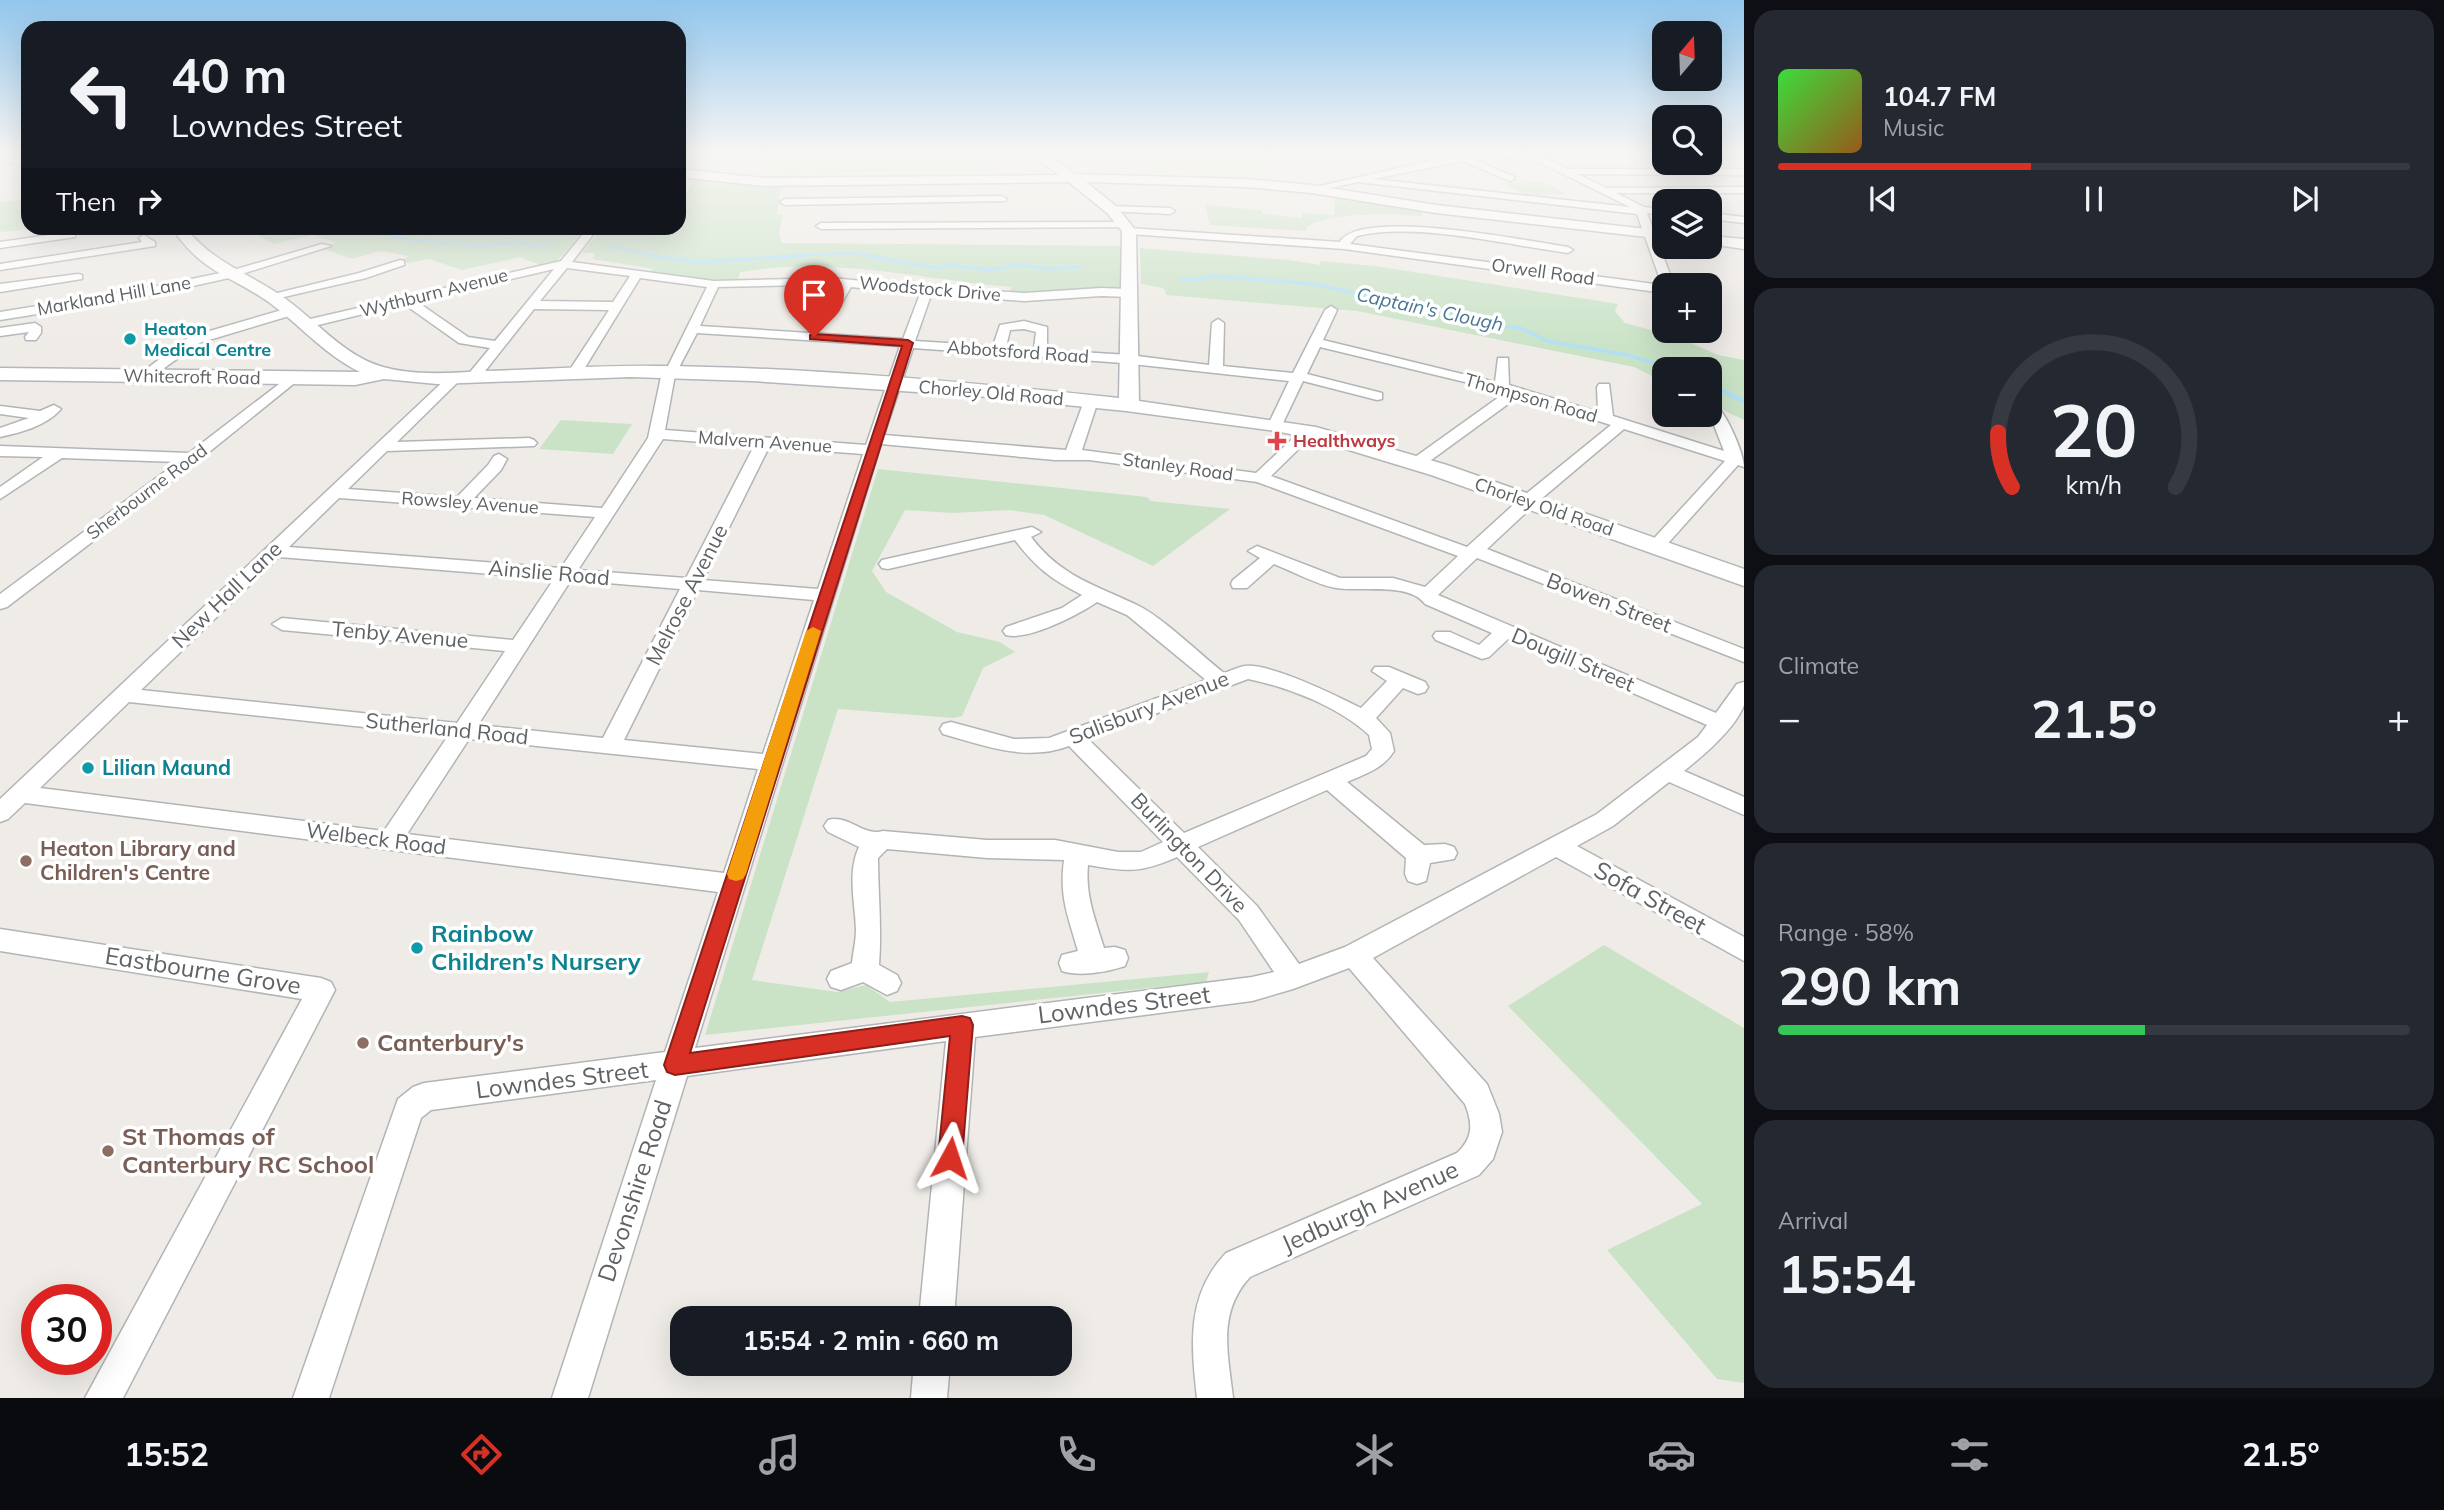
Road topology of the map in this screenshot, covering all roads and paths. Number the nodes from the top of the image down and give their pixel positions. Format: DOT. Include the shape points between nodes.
graph roads {
  1 [pos="904,217"];
  2 [pos="1117,217"];
  3 [pos="1435,217"];
  4 [pos="1506,217"];
  5 [pos="1643,217"];
  6 [pos="1722,217"];
  7 [pos="1744,220"];
  8 [pos="821,226"];
  9 [pos="906,226"];
  10 [pos="1127,228"];
  11 [pos="1432,232"];
  12 [pos="1648,234"];
  13 [pos="1652,234"];
  14 [pos="185,235"];
  15 [pos="587,235"];
  16 [pos="71,236"];
  17 [pos="144,238"];
  18 [pos="1722,241"];
  19 [pos="1744,244"];
  20 [pos="0,245"];
  21 [pos="326,246"];
  22 [pos="1344,246"];
  23 [pos="400,263"];
  24 [pos="562,264"];
  25 [pos="0,267"];
  26 [pos="1663,273"];
  27 [pos="637,274"];
  28 [pos="228,275"];
  29 [pos="1574,276"];
  30 [pos="78,277"];
  31 [pos="813,281"];
  32 [pos="372,282"];
  33 [pos="848,282"];
  34 [pos="714,284"];
  35 [pos="1652,287"];
  36 [pos="0,288"];
  37 [pos="927,291"];
  38 [pos="1130,293"];
  39 [pos="271,296"];
  40 [pos="404,300"];
  41 [pos="531,304"];
  42 [pos="615,306"];
  43 [pos="1331,310"];
  44 [pos="292,311"];
  45 [pos="0,316"];
  46 [pos="1219,323"];
  47 [pos="306,324"];
  48 [pos="692,329"];
  49 [pos="0,332"];
  50 [pos="33,332"];
  51 [pos="1316,342"];
  52 [pos="908,344"];
  53 [pos="498,345"];
  54 [pos="999,351"];
  55 [pos="1040,353"];
  56 [pos="1129,360"];
  57 [pos="351,361"];
  58 [pos="1503,361"];
  59 [pos="1216,369"];
  60 [pos="670,372"];
  61 [pos="384,373"];
  62 [pos="0,374"];
  63 [pos="574,374"];
  64 [pos="144,376"];
  65 [pos="1298,377"];
  66 [pos="464,378"];
  67 [pos="292,379"];
  68 [pos="319,379"];
  69 [pos="893,385"];
  70 [pos="1604,387"];
  71 [pos="1510,390"];
  72 [pos="1377,396"];
  73 [pos="1091,401"];
  74 [pos="1129,405"];
  75 [pos="0,410"];
  76 [pos="1614,421"];
  77 [pos="1275,425"];
  78 [pos="1722,425"];
  79 [pos="1309,431"];
  80 [pos="0,433"];
  81 [pos="658,434"];
  82 [pos="764,442"];
  83 [pos="529,443"];
  84 [pos="874,444"];
  85 [pos="382,447"];
  86 [pos="0,451"];
  87 [pos="59,453"];
  88 [pos="1072,456"];
  89 [pos="193,458"];
  90 [pos="1739,460"];
  91 [pos="502,463"];
  92 [pos="1417,463"];
  93 [pos="1260,478"];
  94 [pos="334,493"];
  95 [pos="0,494"];
  96 [pos="1528,501"];
  97 [pos="461,502"];
  98 [pos="607,513"];
  99 [pos="1656,546"];
  100 [pos="273,551"];
  101 [pos="1471,552"];
  102 [pos="888,564"];
  103 [pos="568,575"];
  104 [pos="1744,578"];
  105 [pos="1253,579"];
  106 [pos="693,585"];
  107 [pos="1428,594"];
  108 [pos="825,595"];
  109 [pos="1095,595"];
  110 [pos="0,603"];
  111 [pos="282,624"];
  112 [pos="1013,631"];
  113 [pos="1505,631"];
  114 [pos="1443,636"];
  115 [pos="518,646"];
  116 [pos="1744,656"];
  117 [pos="1400,679"];
  118 [pos="1220,681"];
  119 [pos="1744,689"];
  120 [pos="122,695"];
  121 [pos="1731,718"];
  122 [pos="1363,719"];
  123 [pos="966,726"];
  124 [pos="461,731"];
  125 [pos="1073,737"];
  126 [pos="610,747"];
  127 [pos="772,763"];
  128 [pos="1667,772"];
  129 [pos="1330,780"];
  130 [pos="19,794"];
  131 [pos="1744,807"];
  132 [pos="0,813"];
  133 [pos="836,826"];
  134 [pos="390,841"];
  135 [pos="875,844"];
  136 [pos="1183,845"];
  137 [pos="1556,846"];
  138 [pos="1077,853"];
  139 [pos="1445,853"];
  140 [pos="733,884"];
  141 [pos="0,940"];
  142 [pos="1744,950"];
  143 [pos="1354,956"];
  144 [pos="1094,961"];
  145 [pos="864,977"];
  146 [pos="1293,978"];
  147 [pos="962,1025"];
  148 [pos="675,1065"];
  149 [pos="937,1306"];
  150 [pos="931,1376"];
  151 [pos="103,1398"];
  152 [pos="310,1398"];
  153 [pos="570,1398"];
  154 [pos="929,1398"];
  155 [pos="1215,1398"];
  1 -- 9 [label="street"];
  2 -- 10 [label="street"];
  3 -- 11 [label="street"];
  4 -- 12 [label="street"];
  5 -- 12 [label="street"];
  6 -- 7 [label="street"];
  8 -- 9 [label="street, Orwell Road"];
  9 -- 10 [label="street, Orwell Road"];
  10 -- 22 [label="street, Orwell Road"];
  10 -- 38 [label="street"];
  11 -- 22 [label="street" via="1365,230 1347,238"];
  11 -- 29 [label="street" via="1565,245"];
  12 -- 13 [label="street"];
  12 -- 26 [label="street"];
  14 -- 28 [label="street, Chorley Old Road" via="203,258"];
  15 -- 24 [label="street, New Hall Lane"];
  16 -- 20 [label="street"];
  17 -- 25 [label="street" via="150,244"];
  18 -- 19 [label="street"];
  21 -- 28 [label="street, Markland Hill Lane"];
  22 -- 29 [label="street, Orwell Road"];
  23 -- 32 [label="street"];
  24 -- 27 [label="street, Woodstock Drive"];
  24 -- 40 [label="street, Wythburn Avenue"];
  24 -- 41 [label="street, New Hall Lane"];
  27 -- 34 [label="street, Woodstock Drive"];
  27 -- 42 [label="street"];
  28 -- 39 [label="street, Chorley Old Road"];
  28 -- 45 [label="street, Markland Hill Lane"];
  29 -- 35 [label="street, Orwell Road"];
  30 -- 36 [label="street"];
  31 -- 33 [label="street, Woodstock Drive"];
  31 -- 33 [label="street" via="801,303 821,308 836,303"];
  31 -- 34 [label="street, Woodstock Drive"];
  32 -- 39 [label="street"];
  32 -- 40 [label="street"];
  33 -- 37 [label="street, Woodstock Drive"];
  34 -- 48 [label="street"];
  37 -- 38 [label="street, Woodstock Drive" via="1025,297"];
  37 -- 52 [label="street, Devonshire Road"];
  38 -- 56 [label="street"];
  39 -- 44 [label="street, Chorley Old Road"];
  40 -- 47 [label="street, Wythburn Avenue"];
  40 -- 53 [label="street" via="464,340"];
  41 -- 42 [label="street"];
  41 -- 53 [label="street, New Hall Lane"];
  42 -- 63 [label="street"];
  43 -- 51 [label="street"];
  44 -- 47 [label="street, Chorley Old Road"];
  44 -- 64 [label="street" via="194,340"];
  46 -- 59 [label="street"];
  47 -- 57 [label="street, Chorley Old Road"];
  48 -- 52 [label="street, Abbotsford Road"];
  48 -- 60 [label="street"];
  49 -- 50 [label="street"];
  51 -- 65 [label="street"];
  51 -- 71 [label="street, Thompson Road" via="1406,356"];
  52 -- 54 [label="street, Abbotsford Road"];
  52 -- 69 [label="street, Devonshire Road"];
  53 -- 66 [label="street, New Hall Lane"];
  54 -- 55 [label="street, Abbotsford Road"];
  54 -- 55 [label="street" via="1004,328 1023,326 1043,330"];
  55 -- 56 [label="street, Abbotsford Road"];
  56 -- 59 [label="street, Abbotsford Road"];
  56 -- 74 [label="street"];
  57 -- 61 [label="street, Chorley Old Road"];
  57 -- 68 [label="street"];
  58 -- 71 [label="street"];
  59 -- 65 [label="street, Abbotsford Road"];
  60 -- 63 [label="street, Chorley Old Road"];
  60 -- 69 [label="street, Chorley Old Road"];
  60 -- 81 [label="street"];
  61 -- 66 [label="street, Chorley Old Road"];
  61 -- 68 [label="street, Whitecroft Road" via="360,379"];
  62 -- 64 [label="street, Whitecroft Road"];
  63 -- 66 [label="street, Chorley Old Road"];
  64 -- 67 [label="street, Whitecroft Road"];
  65 -- 72 [label="street, Abbotsford Road"];
  65 -- 77 [label="street"];
  66 -- 85 [label="street, New Hall Lane"];
  67 -- 68 [label="street, Whitecroft Road"];
  67 -- 89 [label="street, Sherbourne Road"];
  69 -- 73 [label="street, Chorley Old Road"];
  69 -- 84 [label="street, Devonshire Road"];
  70 -- 76 [label="street"];
  71 -- 76 [label="street, Thompson Road"];
  71 -- 92 [label="street"];
  73 -- 74 [label="street, Chorley Old Road"];
  73 -- 88 [label="street"];
  74 -- 77 [label="street, Chorley Old Road"];
  75 -- 80 [label="street" via="48,412 28,425"];
  76 -- 90 [label="street, Thompson Road"];
  76 -- 96 [label="street"];
  77 -- 79 [label="street, Chorley Old Road"];
  78 -- 90 [label="street"];
  79 -- 92 [label="street, Chorley Old Road"];
  79 -- 93 [label="street"];
  81 -- 82 [label="street, Malvern Avenue"];
  81 -- 98 [label="street"];
  82 -- 84 [label="street, Malvern Avenue"];
  82 -- 106 [label="street, Melrose Avenue"];
  83 -- 85 [label="street"];
  84 -- 88 [label="street, Stanley Road"];
  84 -- 108 [label="street, Devonshire Road"];
  85 -- 94 [label="street, New Hall Lane"];
  86 -- 87 [label="street"];
  87 -- 89 [label="street"];
  87 -- 95 [label="street"];
  88 -- 93 [label="street, Stanley Road"];
  89 -- 110 [label="street, Sherbourne Road"];
  90 -- 99 [label="street"];
  91 -- 97 [label="street"];
  92 -- 96 [label="street, Chorley Old Road"];
  93 -- 101 [label="street, Stanley Road"];
  94 -- 97 [label="street, Rowsley Avenue"];
  94 -- 100 [label="street, New Hall Lane"];
  96 -- 99 [label="street, Chorley Old Road"];
  96 -- 101 [label="street"];
  97 -- 98 [label="street, Rowsley Avenue"];
  98 -- 103 [label="street"];
  99 -- 104 [label="street, Chorley Old Road"];
  100 -- 103 [label="street, Ainslie Road"];
  100 -- 120 [label="street, New Hall Lane"];
  101 -- 107 [label="street"];
  101 -- 116 [label="street, Bowen Street"];
  102 -- 109 [label="street" via="913,562 986,538 1026,533 1044,566"];
  103 -- 106 [label="street, Ainslie Road"];
  103 -- 115 [label="street"];
  105 -- 107 [label="street, Dougill Street" via="1264,554 1338,583 1393,584"];
  106 -- 108 [label="street, Ainslie Road"];
  106 -- 126 [label="street, Melrose Avenue"];
  107 -- 113 [label="street, Dougill Street" via="1432,600"];
  108 -- 127 [label="street, Devonshire Road"];
  109 -- 112 [label="street" via="1069,612 1029,619"];
  109 -- 118 [label="street" via="1135,611"];
  111 -- 115 [label="street, Tenby Avenue"];
  113 -- 114 [label="street" via="1482,653"];
  113 -- 121 [label="street, Dougill Street"];
  115 -- 124 [label="street"];
  117 -- 122 [label="street"];
  118 -- 122 [label="street, Salisbury Avenue" via="1247,672 1263,674"];
  118 -- 125 [label="street, Salisbury Avenue"];
  119 -- 121 [label="street, Lowndes Street"];
  120 -- 124 [label="street, Sutherland Road"];
  120 -- 130 [label="street, New Hall Lane"];
  121 -- 128 [label="street, Lowndes Street"];
  122 -- 129 [label="street" via="1377,730 1383,751 1374,761"];
  123 -- 125 [label="street, Salisbury Avenue" via="998,743 1029,747"];
  124 -- 126 [label="street, Sutherland Road"];
  124 -- 134 [label="street"];
  125 -- 136 [label="street, Burlington Drive"];
  126 -- 127 [label="street, Sutherland Road"];
  127 -- 140 [label="street, Devonshire Road"];
  128 -- 131 [label="street"];
  128 -- 137 [label="street, Lowndes Street" via="1614,814"];
  129 -- 136 [label="street"];
  129 -- 139 [label="street" via="1418,864"];
  130 -- 132 [label="street, New Hall Lane"];
  130 -- 134 [label="street, Welbeck Road"];
  133 -- 135 [label="street"];
  134 -- 140 [label="street, Welbeck Road"];
  135 -- 138 [label="street" via="889,839"];
  135 -- 145 [label="street" via="866,858 869,929"];
  136 -- 138 [label="street" via="1132,862"];
  136 -- 146 [label="street, Burlington Drive" via="1248,913"];
  137 -- 142 [label="street, Sofa Street"];
  137 -- 143 [label="street, Lowndes Street"];
  138 -- 144 [label="street" via="1073,886"];
  140 -- 148 [label="street, Devonshire Road"];
  141 -- 151 [label="street, Eastbourne Grove" via="321,990"];
  143 -- 146 [label="street, Lowndes Street"];
  143 -- 155 [label="street, Jedburgh Avenue" via="1476,1094 1485,1112 1485,1142 1468,1164 1247,1261 1224,1276 1211,1309 1209,1332"];
  146 -- 147 [label="street, Lowndes Street" via="1252,989"];
  147 -- 148 [label="street, Lowndes Street"];
  147 -- 149 [label="street"];
  148 -- 152 [label="street, Lowndes Street" via="416,1101 409,1109"];
  148 -- 153 [label="street, Devonshire Road"];
  150 -- 154 [label="street"];
}
